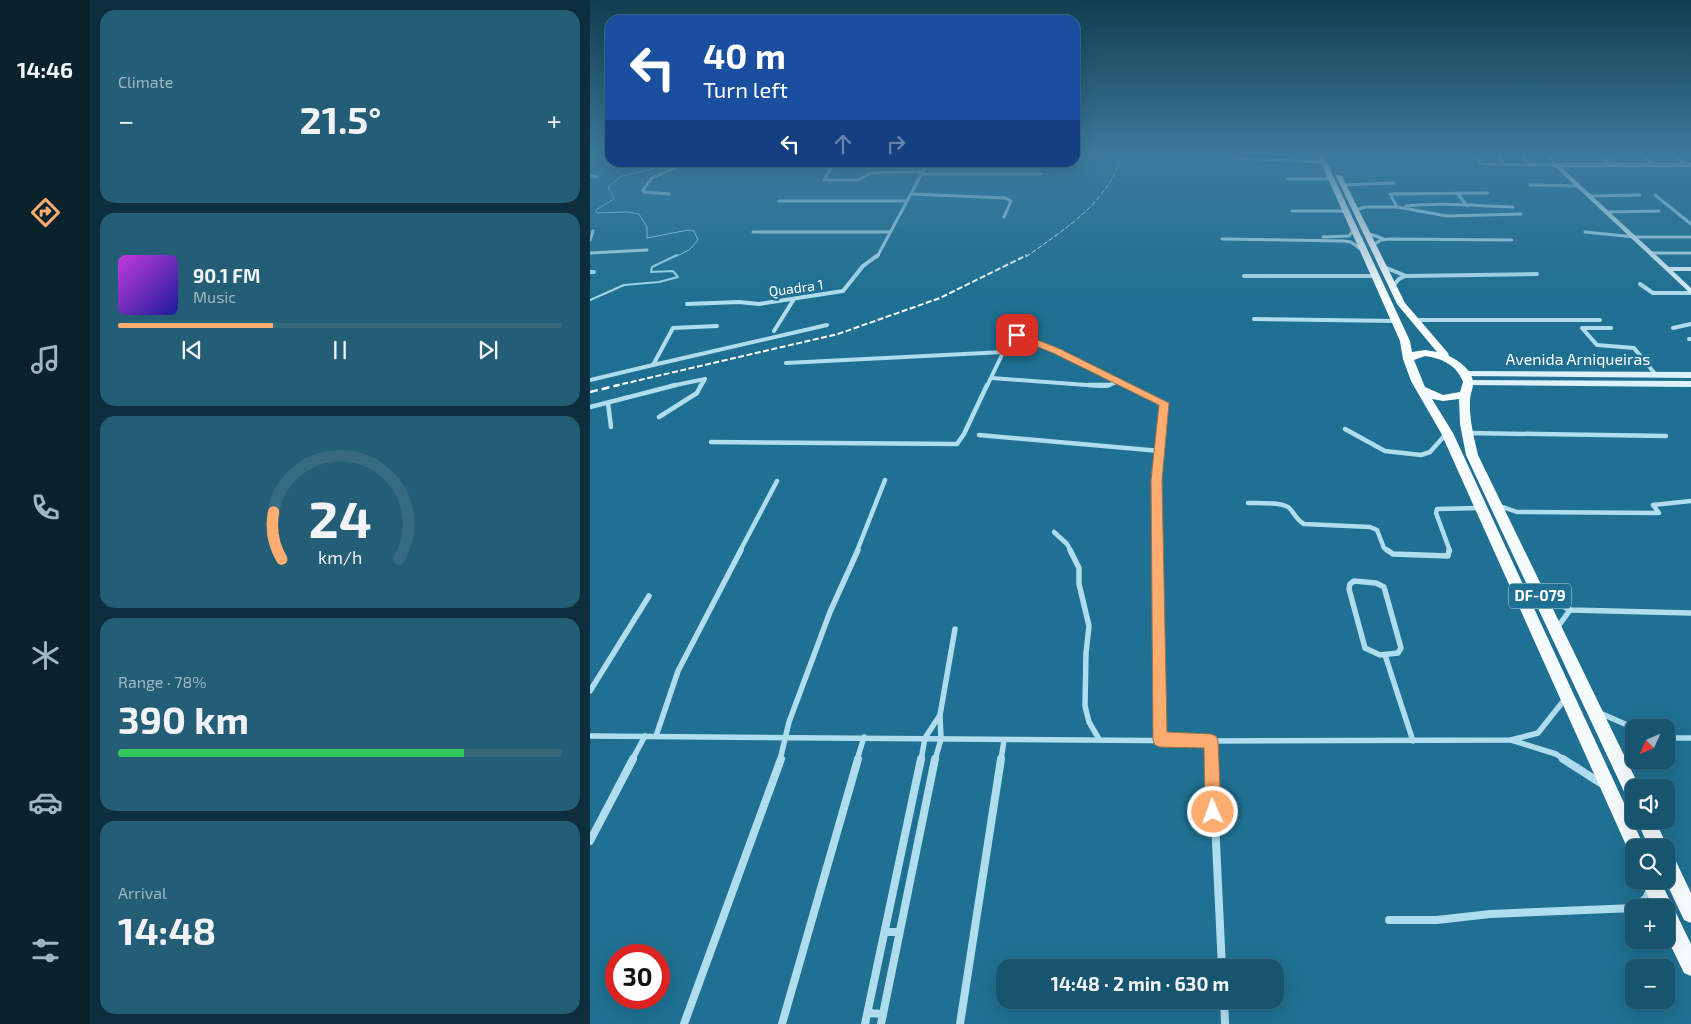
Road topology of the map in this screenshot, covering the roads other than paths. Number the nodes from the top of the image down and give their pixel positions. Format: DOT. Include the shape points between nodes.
graph roads {
  1 [pos="907,201"];
  2 [pos="1011,202"];
  3 [pos="1343,202"];
  4 [pos="1354,202"];
  5 [pos="1394,202"];
  6 [pos="1464,202"];
  7 [pos="1596,202"];
  8 [pos="1663,202"];
  9 [pos="1468,206"];
  10 [pos="1513,206"];
  11 [pos="1358,207"];
  12 [pos="1396,207"];
  13 [pos="1292,211"];
  14 [pos="1346,211"];
  15 [pos="1659,211"];
  16 [pos="1607,212"];
  17 [pos="1521,214"];
  18 [pos="1004,217"];
  19 [pos="1691,224"];
  20 [pos="593,231"];
  21 [pos="753,232"];
  22 [pos="890,232"];
  23 [pos="1351,232"];
  24 [pos="1585,232"];
  25 [pos="1367,233"];
  26 [pos="1634,237"];
  27 [pos="1691,237"];
  28 [pos="1270,239"];
  29 [pos="1329,239"];
  30 [pos="1390,239"];
  31 [pos="590,240"];
  32 [pos="1512,240"];
  33 [pos="1351,242"];
  34 [pos="1373,245"];
  35 [pos="647,250"];
  36 [pos="1365,252"];
  37 [pos="590,253"];
  38 [pos="1652,253"];
  39 [pos="1691,253"];
  40 [pos="1383,267"];
  41 [pos="1668,269"];
  42 [pos="1691,269"];
  43 [pos="1537,274"];
  44 [pos="1244,276"];
  45 [pos="1376,276"];
  46 [pos="1406,276"];
  47 [pos="1640,284"];
  48 [pos="1392,287"];
  49 [pos="1691,293"];
  50 [pos="794,299"];
  51 [pos="687,304"];
  52 [pos="1254,319"];
  53 [pos="1413,320"];
  54 [pos="1600,320"];
  55 [pos="1396,321"];
  56 [pos="1691,324"];
  57 [pos="827,325"];
  58 [pos="717,326"];
  59 [pos="1611,328"];
  60 [pos="1673,328"];
  61 [pos="774,331"];
  62 [pos="1004,352"];
  63 [pos="1408,359"];
  64 [pos="1450,361"];
  65 [pos="786,363"];
  66 [pos="653,365"];
  67 [pos="1656,375"];
  68 [pos="1691,375"];
  69 [pos="992,378"];
  70 [pos="590,380"];
  71 [pos="1119,381"];
  72 [pos="1466,384"];
  73 [pos="1691,384"];
  74 [pos="1420,389"];
  75 [pos="608,403"];
  76 [pos="590,408"];
  77 [pos="659,417"];
  78 [pos="611,427"];
  79 [pos="1345,429"];
  80 [pos="1447,433"];
  81 [pos="1467,433"];
  82 [pos="979,435"];
  83 [pos="1666,436"];
  84 [pos="711,442"];
  85 [pos="1160,451"];
  86 [pos="885,480"];
  87 [pos="776,481"];
  88 [pos="1691,501"];
  89 [pos="1248,503"];
  90 [pos="1495,504"];
  91 [pos="1481,508"];
  92 [pos="1517,512"];
  93 [pos="1506,523"];
  94 [pos="1054,532"];
  95 [pos="1537,592"];
  96 [pos="649,596"];
  97 [pos="1570,610"];
  98 [pos="1691,613"];
  99 [pos="1556,628"];
  100 [pos="954,629"];
  101 [pos="1385,655"];
  102 [pos="590,691"];
  103 [pos="1567,696"];
  104 [pos="1594,711"];
  105 [pos="940,715"];
  106 [pos="1625,724"];
  107 [pos="590,736"];
  108 [pos="645,736"];
  109 [pos="656,736"];
  110 [pos="864,737"];
  111 [pos="784,738"];
  112 [pos="925,738"];
  113 [pos="1675,738"];
  114 [pos="1691,738"];
  115 [pos="941,739"];
  116 [pos="1099,739"];
  117 [pos="1004,740"];
  118 [pos="1160,740"];
  119 [pos="1511,740"];
  120 [pos="1211,741"];
  121 [pos="1413,741"];
  122 [pos="1627,779"];
  123 [pos="1609,790"];
  124 [pos="1632,839"];
  125 [pos="590,842"];
  126 [pos="900,864"];
  127 [pos="913,864"];
  128 [pos="1675,877"];
  129 [pos="1687,898"];
  130 [pos="1625,908"];
  131 [pos="1691,914"];
  132 [pos="1389,920"];
  133 [pos="885,932"];
  134 [pos="899,932"];
  135 [pos="1675,935"];
  136 [pos="1221,959"];
  137 [pos="1691,966"];
  138 [pos="1224,1009"];
  139 [pos="868,1013"];
  140 [pos="883,1014"];
  141 [pos="684,1024"];
  142 [pos="782,1024"];
  143 [pos="865,1024"];
  144 [pos="880,1024"];
  145 [pos="960,1024"];
  146 [pos="1225,1024"];
  1 -- 22 [label="street, Quadra 1"];
  2 -- 18 [label="street"];
  3 -- 14 [label="main road, DF-079"];
  4 -- 11 [label="main road, DF-079"];
  5 -- 12 [label="street"];
  6 -- 9 [label="street"];
  7 -- 16 [label="street"];
  8 -- 19 [label="street"];
  9 -- 10 [label="street"];
  9 -- 12 [label="street" via="1435,203"];
  11 -- 12 [label="street"];
  11 -- 25 [label="main road, DF-079"];
  12 -- 17 [label="street" via="1447,216"];
  13 -- 14 [label="street"];
  14 -- 23 [label="main road, DF-079"];
  15 -- 16 [label="street"];
  16 -- 26 [label="street"];
  20 -- 31 [label="street"];
  21 -- 22 [label="street"];
  22 -- 50 [label="street, Quadra 1" via="878,256 863,266 843,291"];
  23 -- 29 [label="street"];
  23 -- 33 [label="street"];
  23 -- 36 [label="main road, DF-079"];
  24 -- 26 [label="street"];
  25 -- 30 [label="street"];
  25 -- 34 [label="main road, DF-079"];
  26 -- 27 [label="street"];
  26 -- 38 [label="street"];
  28 -- 28 [label="street" via="1222,236 1220,238"];
  28 -- 29 [label="street"];
  29 -- 33 [label="street"];
  30 -- 32 [label="street"];
  30 -- 34 [label="street"];
  33 -- 36 [label="street"];
  34 -- 40 [label="main road, DF-079"];
  35 -- 37 [label="street"];
  36 -- 45 [label="main road, DF-079"];
  38 -- 39 [label="street"];
  38 -- 41 [label="street"];
  40 -- 46 [label="street"];
  40 -- 48 [label="main road, DF-079"];
  41 -- 42 [label="street"];
  41 -- 49 [label="street"];
  43 -- 46 [label="street"];
  44 -- 45 [label="street"];
  45 -- 55 [label="main road, DF-079"];
  46 -- 48 [label="street"];
  47 -- 49 [label="street" via="1653,293"];
  48 -- 53 [label="main road, DF-079"];
  50 -- 51 [label="street, Quadra 1" via="754,304"];
  50 -- 61 [label="street"];
  52 -- 55 [label="street"];
  53 -- 54 [label="street"];
  53 -- 64 [label="main road, DF-079"];
  55 -- 63 [label="main road, DF-079" via="1405,340"];
  56 -- 60 [label="street"];
  57 -- 66 [label="street"];
  58 -- 66 [label="street" via="673,328"];
  59 -- 67 [label="street" via="1582,328 1597,345 1634,348"];
  62 -- 65 [label="street"];
  62 -- 69 [label="street"];
  62 -- 71 [label="street" via="1010,338 1018,335"];
  63 -- 64 [label="main road, DF-079" via="1425,352"];
  63 -- 74 [label="main road, DF-079"];
  64 -- 72 [label="main road, DF-079"];
  66 -- 70 [label="street"];
  67 -- 68 [label="street, Avenida Arniqueiras"];
  67 -- 72 [label="street, Avenida Arniqueiras"];
  69 -- 71 [label="street" via="1100,386"];
  69 -- 84 [label="street" via="957,444"];
  71 -- 85 [label="street" via="1164,403"];
  72 -- 73 [label="street, Avenida Arniqueiras"];
  72 -- 74 [label="main road" via="1452,398 1438,398"];
  72 -- 81 [label="main road, DF-079"];
  74 -- 80 [label="main road, DF-079"];
  75 -- 76 [label="street"];
  75 -- 77 [label="street" via="705,379 697,393"];
  75 -- 78 [label="street"];
  79 -- 80 [label="street" via="1386,451 1421,455 1430,452"];
  80 -- 91 [label="main road, DF-079"];
  81 -- 83 [label="street"];
  81 -- 90 [label="main road, DF-079" via="1472,455"];
  82 -- 85 [label="street"];
  85 -- 118 [label="street" via="1156,480"];
  86 -- 111 [label="street" via="830,612"];
  87 -- 109 [label="street" via="678,671"];
  88 -- 92 [label="street" via="1653,505 1659,513"];
  89 -- 91 [label="street" via="1286,505 1304,524 1370,526 1377,530 1384,548 1393,554 1448,556 1450,552 1437,510"];
  90 -- 92 [label="street"];
  90 -- 93 [label="main road, DF-079"];
  91 -- 103 [label="main road, DF-079"];
  92 -- 93 [label="street"];
  93 -- 95 [label="main road, DF-079"];
  94 -- 116 [label="street" via="1067,544 1079,568 1079,584 1089,626 1085,706 1089,722"];
  95 -- 97 [label="street"];
  95 -- 99 [label="main road, DF-079"];
  96 -- 102 [label="street"];
  97 -- 98 [label="street"];
  97 -- 99 [label="street"];
  99 -- 104 [label="main road, DF-079"];
  100 -- 105 [label="street"];
  101 -- 101 [label="street" via="1369,652 1362,642 1349,589 1351,582 1381,584 1387,592 1401,648 1396,654"];
  101 -- 121 [label="street"];
  103 -- 119 [label="street" via="1538,733"];
  103 -- 123 [label="main road, DF-079"];
  104 -- 106 [label="street"];
  104 -- 122 [label="main road, DF-079"];
  105 -- 112 [label="street"];
  105 -- 115 [label="street"];
  107 -- 108 [label="street"];
  108 -- 109 [label="street"];
  108 -- 125 [label="street"];
  109 -- 111 [label="street"];
  110 -- 111 [label="street"];
  110 -- 112 [label="street"];
  110 -- 142 [label="street"];
  111 -- 141 [label="street" via="783,752"];
  112 -- 115 [label="street"];
  112 -- 126 [label="street"];
  113 -- 114 [label="street"];
  115 -- 117 [label="street"];
  115 -- 127 [label="street"];
  116 -- 117 [label="street"];
  116 -- 118 [label="street"];
  117 -- 145 [label="street"];
  118 -- 120 [label="street"];
  119 -- 121 [label="street"];
  119 -- 123 [label="street" via="1556,754"];
  120 -- 121 [label="street"];
  120 -- 136 [label="street"];
  123 -- 124 [label="main road, DF-079"];
  126 -- 127 [label="street"];
  126 -- 133 [label="street"];
  127 -- 134 [label="street"];
  128 -- 129 [label="main road"];
  129 -- 131 [label="main road"];
  130 -- 132 [label="street"];
  133 -- 134 [label="street"];
  133 -- 139 [label="street"];
  134 -- 140 [label="street"];
  135 -- 137 [label="main road"];
  138 -- 146 [label="street"];
  139 -- 140 [label="street"];
  139 -- 143 [label="street"];
  140 -- 144 [label="street"];
}
